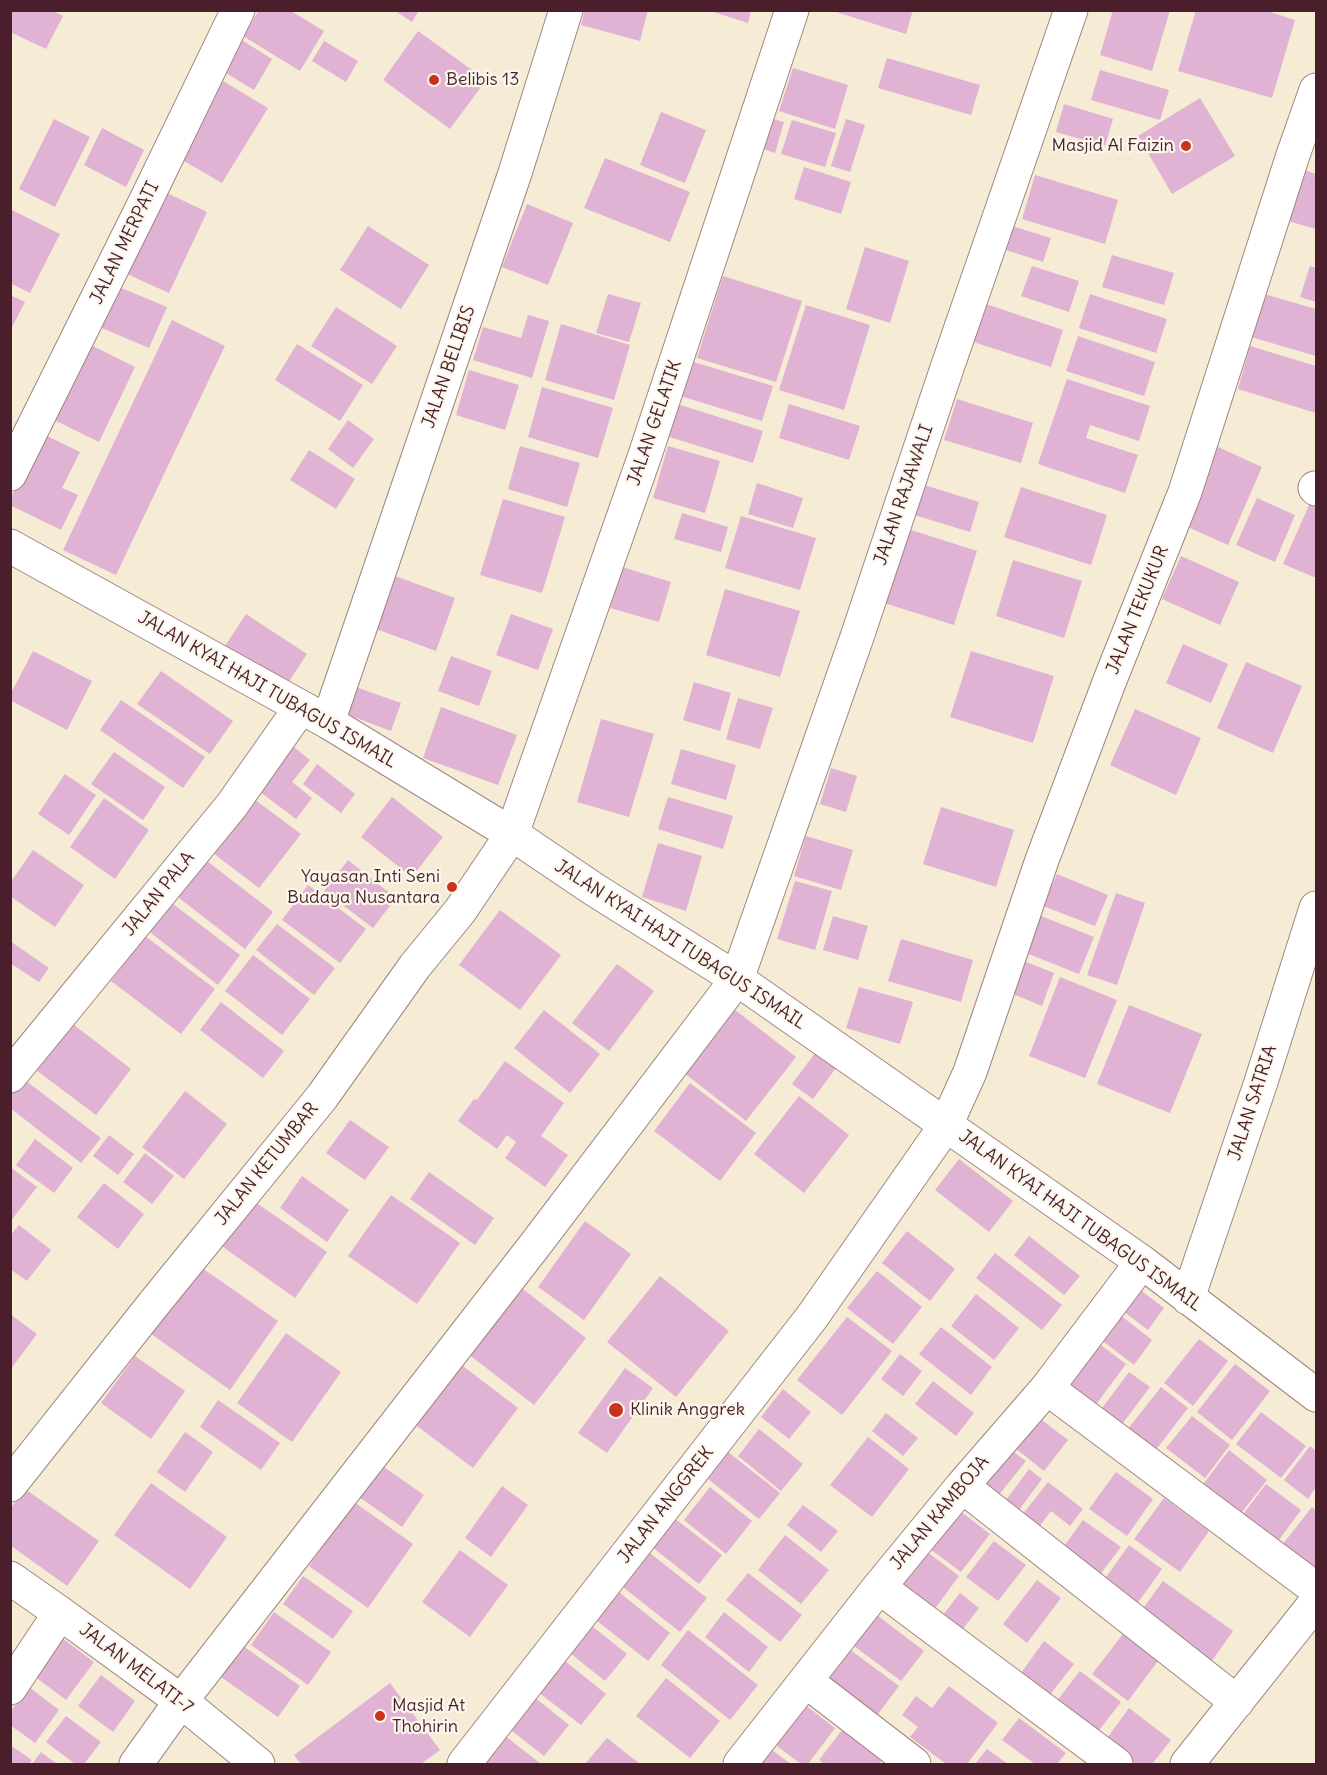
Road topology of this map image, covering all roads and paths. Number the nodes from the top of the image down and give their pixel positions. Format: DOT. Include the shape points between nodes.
graph roads {
  1 [pos="237,10"];
  2 [pos="566,10"];
  3 [pos="792,10"];
  4 [pos="1071,10"];
  5 [pos="1317,90"];
  6 [pos="10,474"];
  7 [pos="10,546"];
  8 [pos="315,714"];
  9 [pos="512,834"];
  10 [pos="1317,908"];
  11 [pos="737,979"];
  12 [pos="10,1076"];
  13 [pos="946,1125"];
  14 [pos="1142,1262"];
  15 [pos="1188,1298"];
  16 [pos="1047,1388"];
  17 [pos="1317,1395"];
  18 [pos="10,1485"];
  19 [pos="962,1486"];
  20 [pos="10,1578"];
  21 [pos="879,1587"];
  22 [pos="1317,1589"];
  23 [pos="1317,1602"];
  24 [pos="60,1613"];
  25 [pos="806,1681"];
  26 [pos="10,1688"];
  27 [pos="181,1701"];
  28 [pos="1237,1702"];
  29 [pos="136,1764"];
  30 [pos="258,1764"];
  31 [pos="464,1764"];
  32 [pos="740,1764"];
  33 [pos="914,1764"];
  34 [pos="1116,1764"];
  35 [pos="1187,1764"];
  1 -- 6 [label="street, JALAN MERPATI"];
  2 -- 8 [label="street, JALAN BELIBIS" via="515,173"];
  3 -- 9 [label="street, JALAN GELATIK" via="645,455"];
  4 -- 11 [label="street, JALAN RAJAWALI"];
  5 -- 13 [label="street, JALAN TEKUKUR" via="1185,492 1042,860 970,1072"];
  7 -- 8 [label="street, JALAN KYAI HAJI TUBAGUS ISMAIL"];
  8 -- 9 [label="street, JALAN KYAI HAJI TUBAGUS ISMAIL"];
  8 -- 12 [label="street, JALAN PALA" via="232,805"];
  9 -- 11 [label="street, JALAN KYAI HAJI TUBAGUS ISMAIL"];
  9 -- 18 [label="street, JALAN KETUMBAR" via="322,1097"];
  10 -- 15 [label="street, JALAN SATRIA"];
  11 -- 13 [label="street, JALAN KYAI HAJI TUBAGUS ISMAIL"];
  11 -- 27 [label="street, JALAN RAJAWALI"];
  13 -- 14 [label="street, JALAN KYAI HAJI TUBAGUS ISMAIL"];
  13 -- 31 [label="street, JALAN ANGGREK" via="812,1317"];
  14 -- 15 [label="street, JALAN KYAI HAJI TUBAGUS ISMAIL"];
  14 -- 16 [label="street, JALAN KAMBOJA"];
  15 -- 17 [label="street, JALAN KYAI HAJI TUBAGUS ISMAIL"];
  16 -- 19 [label="street, JALAN KAMBOJA"];
  16 -- 22 [label="street"];
  19 -- 21 [label="street, JALAN KAMBOJA"];
  19 -- 28 [label="street"];
  20 -- 24 [label="street, JALAN MELATI-7"];
  21 -- 25 [label="street, JALAN KAMBOJA"];
  21 -- 34 [label="street"];
  23 -- 28 [label="street"];
  24 -- 26 [label="street"];
  24 -- 27 [label="street, JALAN MELATI-7"];
  25 -- 32 [label="street, JALAN KAMBOJA"];
  25 -- 33 [label="street"];
  27 -- 29 [label="street, JALAN RAJAWALI"];
  27 -- 30 [label="street, JALAN MELATI-7"];
  28 -- 35 [label="street"];
}
